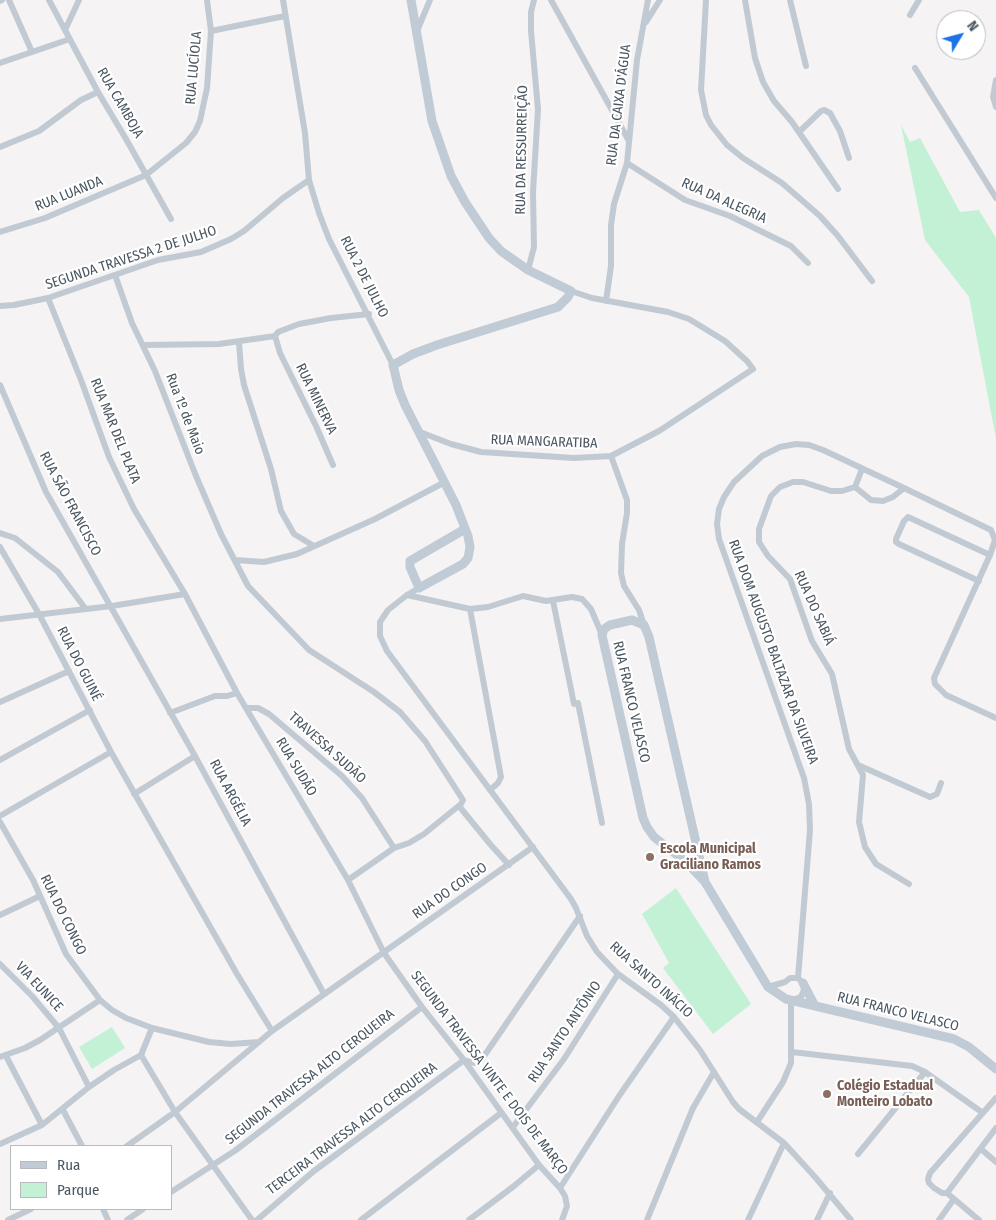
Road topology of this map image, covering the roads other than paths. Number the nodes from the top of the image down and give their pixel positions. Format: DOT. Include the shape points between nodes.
graph roads {
  1 [pos="9,0"];
  2 [pos="49,0"];
  3 [pos="79,0"];
  4 [pos="208,0"];
  5 [pos="283,0"];
  6 [pos="411,0"];
  7 [pos="430,0"];
  8 [pos="534,0"];
  9 [pos="551,0"];
  10 [pos="648,0"];
  11 [pos="660,0"];
  12 [pos="706,0"];
  13 [pos="745,0"];
  14 [pos="790,0"];
  15 [pos="919,0"];
  16 [pos="910,15"];
  17 [pos="285,16"];
  18 [pos="644,26"];
  19 [pos="65,30"];
  20 [pos="211,31"];
  21 [pos="417,32"];
  22 [pos="70,39"];
  23 [pos="32,52"];
  24 [pos="0,63"];
  25 [pos="806,66"];
  26 [pos="915,68"];
  27 [pos="996,80"];
  28 [pos="98,92"];
  29 [pos="996,107"];
  30 [pos="799,132"];
  31 [pos="629,141"];
  32 [pos="0,147"];
  33 [pos="849,158"];
  34 [pos="627,163"];
  35 [pos="146,175"];
  36 [pos="309,180"];
  37 [pos="993,187"];
  38 [pos="838,189"];
  39 [pos="996,198"];
  40 [pos="171,219"];
  41 [pos="0,232"];
  42 [pos="808,263"];
  43 [pos="528,270"];
  44 [pos="115,275"];
  45 [pos="872,282"];
  46 [pos="571,291"];
  47 [pos="48,298"];
  48 [pos="606,301"];
  49 [pos="0,306"];
  50 [pos="368,314"];
  51 [pos="275,339"];
  52 [pos="239,342"];
  53 [pos="144,345"];
  54 [pos="393,365"];
  55 [pos="0,384"];
  56 [pos="420,432"];
  57 [pos="610,456"];
  58 [pos="333,466"];
  59 [pos="862,468"];
  60 [pos="445,482"];
  61 [pos="855,487"];
  62 [pos="904,488"];
  63 [pos="465,529"];
  64 [pos="0,533"];
  65 [pos="314,546"];
  66 [pos="0,547"];
  67 [pos="470,552"];
  68 [pos="990,555"];
  69 [pos="236,560"];
  70 [pos="979,581"];
  71 [pos="419,588"];
  72 [pos="185,594"];
  73 [pos="407,595"];
  74 [pos="553,601"];
  75 [pos="112,606"];
  76 [pos="85,608"];
  77 [pos="470,609"];
  78 [pos="39,614"];
  79 [pos="0,619"];
  80 [pos="644,625"];
  81 [pos="602,635"];
  82 [pos="69,671"];
  83 [pos="237,693"];
  84 [pos="0,702"];
  85 [pos="247,708"];
  86 [pos="90,710"];
  87 [pos="170,713"];
  88 [pos="996,718"];
  89 [pos="111,752"];
  90 [pos="195,756"];
  91 [pos="0,760"];
  92 [pos="858,765"];
  93 [pos="941,783"];
  94 [pos="490,790"];
  95 [pos="134,794"];
  96 [pos="459,806"];
  97 [pos="0,816"];
  98 [pos="0,822"];
  99 [pos="602,823"];
  100 [pos="533,847"];
  101 [pos="394,848"];
  102 [pos="509,865"];
  103 [pos="348,880"];
  104 [pos="705,882"];
  105 [pos="909,884"];
  106 [pos="40,896"];
  107 [pos="0,915"];
  108 [pos="580,916"];
  109 [pos="384,953"];
  110 [pos="0,964"];
  111 [pos="618,974"];
  112 [pos="800,981"];
  113 [pos="785,982"];
  114 [pos="768,987"];
  115 [pos="324,994"];
  116 [pos="100,1000"];
  117 [pos="791,1000"];
  118 [pos="815,1006"];
  119 [pos="422,1007"];
  120 [pos="674,1017"];
  121 [pos="59,1028"];
  122 [pos="152,1028"];
  123 [pos="272,1031"];
  124 [pos="259,1042"];
  125 [pos="792,1052"];
  126 [pos="141,1055"];
  127 [pos="3,1057"];
  128 [pos="464,1060"];
  129 [pos="996,1069"];
  130 [pos="714,1072"];
  131 [pos="925,1072"];
  132 [pos="89,1088"];
  133 [pos="996,1098"];
  134 [pos="63,1110"];
  135 [pos="175,1112"];
  136 [pos="501,1113"];
  137 [pos="983,1113"];
  138 [pos="757,1122"];
  139 [pos="42,1125"];
  140 [pos="513,1126"];
  141 [pos="996,1128"];
  142 [pos="784,1143"];
  143 [pos="0,1144"];
  144 [pos="81,1145"];
  145 [pos="128,1145"];
  146 [pos="981,1149"];
  147 [pos="858,1154"];
  148 [pos="996,1162"];
  149 [pos="214,1165"];
  150 [pos="539,1165"];
  151 [pos="560,1188"];
  152 [pos="172,1191"];
  153 [pos="830,1193"];
  154 [pos="947,1193"];
  155 [pos="954,1198"];
  156 [pos="29,1210"];
  157 [pos="141,1210"];
  158 [pos="8,1220"];
  159 [pos="126,1220"];
  160 [pos="252,1220"];
  161 [pos="256,1220"];
  162 [pos="361,1220"];
  163 [pos="469,1220"];
  164 [pos="562,1220"];
  165 [pos="647,1220"];
  166 [pos="748,1220"];
  167 [pos="816,1220"];
  168 [pos="851,1220"];
  169 [pos="939,1220"];
  170 [pos="978,1220"];
  1 -- 23 [label="street"];
  2 -- 19 [label="street, RUA CAMBOJA"];
  3 -- 19 [label="street"];
  4 -- 20 [label="street, RUA LUCÍOLA"];
  5 -- 17 [label="street, RUA 2 DE JULHO"];
  6 -- 21 [label="street"];
  7 -- 21 [label="street"];
  8 -- 43 [label="street, RUA DA RESSURREIÇÃO" via="531,31 538,109 533,192 534,247"];
  9 -- 31 [label="street"];
  10 -- 18 [label="street, RUA DA CAIXA D'ÁGUA"];
  11 -- 18 [label="street"];
  12 -- 45 [label="street" via="701,90 711,125 727,145 782,183 820,216"];
  13 -- 30 [label="street" via="755,58 763,82"];
  14 -- 25 [label="street"];
  15 -- 16 [label="street"];
  17 -- 20 [label="street"];
  17 -- 36 [label="street, RUA 2 DE JULHO"];
  18 -- 31 [label="street, RUA DA CAIXA D'ÁGUA" via="637,60"];
  19 -- 22 [label="street, RUA CAMBOJA"];
  20 -- 35 [label="street, RUA LUCÍOLA" via="207,88 200,121 186,143"];
  21 -- 43 [label="street" via="432,121 451,176 489,238"];
  22 -- 23 [label="street"];
  22 -- 28 [label="street, RUA CAMBOJA"];
  23 -- 24 [label="street"];
  26 -- 37 [label="street"];
  27 -- 29 [label="street" via="993,95"];
  28 -- 32 [label="street" via="81,100 40,131"];
  28 -- 35 [label="street, RUA CAMBOJA"];
  30 -- 33 [label="street" via="821,111 830,113"];
  30 -- 38 [label="street"];
  31 -- 34 [label="street, RUA DA CAIXA D'ÁGUA"];
  34 -- 42 [label="street, RUA DA ALEGRIA" via="685,200 730,216 791,246"];
  34 -- 48 [label="street, RUA DA CAIXA D'ÁGUA" via="614,204 612,266"];
  35 -- 40 [label="street, RUA CAMBOJA"];
  35 -- 41 [label="street, RUA LUANDA" via="45,218"];
  36 -- 44 [label="street, SEGUNDA TRAVESSA 2 DE JULHO" via="231,239 201,252 170,256"];
  36 -- 50 [label="street, RUA 2 DE JULHO" via="329,239"];
  37 -- 39 [label="street"];
  43 -- 46 [label="street"];
  44 -- 47 [label="street, SEGUNDA TRAVESSA 2 DE JULHO"];
  44 -- 53 [label="street, Rua 1º de Maio" via="132,324"];
  46 -- 48 [label="street"];
  46 -- 54 [label="street" via="558,307 438,345"];
  47 -- 49 [label="street, SEGUNDA TRAVESSA 2 DE JULHO"];
  47 -- 72 [label="street, RUA MAR DEL PLATA" via="114,470 143,526"];
  48 -- 57 [label="street, RUA MANGARATIBA" via="673,313 698,323 724,341 753,369 659,431"];
  50 -- 51 [label="street" via="299,324 278,332"];
  50 -- 54 [label="street, RUA 2 DE JULHO"];
  51 -- 52 [label="street"];
  51 -- 58 [label="street, RUA MINERVA"];
  52 -- 53 [label="street"];
  52 -- 65 [label="street" via="244,385 281,510 294,534"];
  53 -- 69 [label="street, Rua 1º de Maio" via="196,476"];
  54 -- 56 [label="street, RUA 2 DE JULHO" via="399,390"];
  55 -- 75 [label="street, RUA SÃO FRANCISCO" via="46,492"];
  56 -- 57 [label="street, RUA MANGARATIBA" via="481,452 574,458"];
  56 -- 60 [label="street, RUA 2 DE JULHO"];
  57 -- 80 [label="street" via="627,500 621,559 623,580"];
  59 -- 61 [label="street"];
  59 -- 62 [label="street, RUA DOM AUGUSTO BALTAZAR DA SILVEIRA"];
  59 -- 112 [label="street, RUA DOM AUGUSTO BALTAZAR DA SILVEIRA" via="809,445 780,446 762,456 734,482 719,509 717,524 718,539 804,778 810,804"];
  60 -- 63 [label="street, RUA 2 DE JULHO"];
  60 -- 65 [label="street" via="375,519"];
  61 -- 62 [label="street" via="871,500 883,501"];
  61 -- 92 [label="street, RUA DO SABIÁ" via="831,491 803,482 787,484 771,496 758,535 762,548 790,579 796,591 812,641 832,674 849,749"];
  62 -- 68 [label="street, RUA DOM AUGUSTO BALTAZAR DA SILVEIRA" via="987,527 993,535 994,544"];
  63 -- 67 [label="street, RUA 2 DE JULHO"];
  63 -- 71 [label="street" via="410,561"];
  64 -- 76 [label="street" via="15,538 58,572"];
  65 -- 69 [label="street" via="264,562"];
  66 -- 78 [label="street, RUA DO GUINÉ"];
  67 -- 71 [label="street, RUA SANTO INÁCIO" via="463,564"];
  68 -- 70 [label="street"];
  68 -- 70 [label="street" via="908,517 904,520 896,539 899,544"];
  69 -- 96 [label="street, Rua 1º de Maio" via="248,586 303,645 400,712 425,742 461,797 463,802"];
  70 -- 88 [label="street" via="934,678 935,684 946,695"];
  71 -- 73 [label="street, RUA SANTO INÁCIO"];
  72 -- 75 [label="street"];
  72 -- 83 [label="street, RUA SUDÃO"];
  73 -- 77 [label="street"];
  73 -- 94 [label="street, RUA SANTO INÁCIO" via="383,617 379,629 382,643"];
  74 -- 77 [label="street" via="523,596"];
  74 -- 81 [label="street" via="582,598 591,609"];
  74 -- 99 [label="street"];
  75 -- 76 [label="street"];
  75 -- 87 [label="street, RUA ARGÉLIA"];
  76 -- 78 [label="street"];
  77 -- 94 [label="street" via="501,777"];
  78 -- 79 [label="street"];
  78 -- 82 [label="street, RUA DO GUINÉ"];
  80 -- 81 [label="street, RUA FRANCO VELASCO" via="625,621 606,626"];
  80 -- 104 [label="street, RUA FRANCO VELASCO"];
  81 -- 104 [label="street, RUA FRANCO VELASCO" via="647,828"];
  82 -- 84 [label="street"];
  82 -- 86 [label="street, RUA DO GUINÉ"];
  83 -- 85 [label="street, RUA SUDÃO"];
  83 -- 87 [label="street" via="215,696"];
  85 -- 101 [label="street, TRAVESSA SUDÃO" via="258,708 269,714 342,776 362,798"];
  85 -- 103 [label="street, RUA SUDÃO"];
  86 -- 89 [label="street, RUA DO GUINÉ"];
  86 -- 91 [label="street"];
  87 -- 90 [label="street, RUA ARGÉLIA"];
  89 -- 95 [label="street, RUA DO GUINÉ"];
  89 -- 97 [label="street"];
  90 -- 95 [label="street"];
  90 -- 115 [label="street, RUA ARGÉLIA"];
  92 -- 93 [label="street" via="930,797 937,794"];
  92 -- 105 [label="street, RUA DO SABIÁ" via="863,775 859,822 865,846 876,864"];
  94 -- 100 [label="street, RUA SANTO INÁCIO"];
  95 -- 123 [label="street, RUA DO GUINÉ"];
  96 -- 101 [label="street" via="424,834"];
  96 -- 102 [label="street"];
  98 -- 106 [label="street, RUA DO CONGO"];
  100 -- 102 [label="street, RUA DO CONGO"];
  100 -- 108 [label="street, RUA SANTO INÁCIO"];
  101 -- 103 [label="street"];
  102 -- 109 [label="street, RUA DO CONGO"];
  103 -- 109 [label="street, RUA SUDÃO"];
  104 -- 114 [label="street, RUA FRANCO VELASCO"];
  106 -- 107 [label="street"];
  106 -- 116 [label="street, RUA DO CONGO" via="66,954"];
  108 -- 111 [label="street, RUA SANTO INÁCIO" via="592,945"];
  108 -- 128 [label="street" via="482,1059 474,1063"];
  109 -- 115 [label="street, RUA DO CONGO"];
  109 -- 119 [label="street, SEGUNDA TRAVESSA VINTE E DOIS DE MARÇO"];
  110 -- 121 [label="street, VIA EUNICE"];
  111 -- 120 [label="street, RUA SANTO INÁCIO"];
  111 -- 140 [label="street, RUA SANTO ANTÔNIO" via="564,1059"];
  112 -- 113 [label="street" via="790,978"];
  112 -- 117 [label="street" via="803,994"];
  112 -- 118 [label="street"];
  113 -- 114 [label="street"];
  113 -- 117 [label="street" via="784,992"];
  114 -- 117 [label="street, RUA FRANCO VELASCO"];
  115 -- 123 [label="street, RUA DO CONGO"];
  116 -- 121 [label="street"];
  116 -- 122 [label="street, RUA DO CONGO" via="126,1018"];
  117 -- 118 [label="street, RUA FRANCO VELASCO"];
  117 -- 125 [label="street"];
  118 -- 129 [label="street, RUA FRANCO VELASCO" via="954,1039"];
  119 -- 128 [label="street, SEGUNDA TRAVESSA VINTE E DOIS DE MARÇO"];
  119 -- 149 [label="street, SEGUNDA TRAVESSA ALTO CERQUEIRA"];
  120 -- 130 [label="street, RUA SANTO INÁCIO"];
  120 -- 151 [label="street, SEGUNDA TRAVESSA VINTE E DOIS DE MARÇO"];
  121 -- 127 [label="street"];
  121 -- 132 [label="street, VIA EUNICE"];
  122 -- 124 [label="street, RUA DO CONGO" via="208,1042"];
  122 -- 126 [label="street"];
  123 -- 124 [label="street, RUA DO CONGO"];
  124 -- 135 [label="street, RUA DO CONGO"];
  125 -- 131 [label="street" via="888,1062"];
  125 -- 138 [label="street" via="788,1072"];
  126 -- 132 [label="street"];
  126 -- 135 [label="street"];
  127 -- 139 [label="street"];
  128 -- 136 [label="street, SEGUNDA TRAVESSA VINTE E DOIS DE MARÇO"];
  128 -- 161 [label="street, TERCEIRA TRAVESSA ALTO CERQUEIRA" via="314,1171"];
  130 -- 138 [label="street, RUA SANTO INÁCIO" via="733,1102"];
  130 -- 165 [label="street" via="693,1108"];
  131 -- 137 [label="street"];
  131 -- 147 [label="street"];
  132 -- 134 [label="street"];
  133 -- 137 [label="street"];
  134 -- 139 [label="street"];
  134 -- 144 [label="street"];
  135 -- 145 [label="street, RUA DO CONGO"];
  135 -- 149 [label="street"];
  136 -- 140 [label="street, SEGUNDA TRAVESSA VINTE E DOIS DE MARÇO"];
  136 -- 162 [label="street"];
  137 -- 154 [label="street" via="929,1174 930,1185"];
  138 -- 142 [label="street, RUA SANTO INÁCIO"];
  139 -- 143 [label="street"];
  140 -- 150 [label="street, SEGUNDA TRAVESSA VINTE E DOIS DE MARÇO"];
  141 -- 146 [label="street"];
  142 -- 153 [label="street, RUA SANTO INÁCIO"];
  142 -- 166 [label="street"];
  146 -- 148 [label="street"];
  146 -- 154 [label="street"];
  149 -- 152 [label="street, SEGUNDA TRAVESSA ALTO CERQUEIRA"];
  149 -- 160 [label="street"];
  150 -- 151 [label="street, SEGUNDA TRAVESSA VINTE E DOIS DE MARÇO"];
  150 -- 163 [label="street"];
  151 -- 164 [label="street" via="567,1206"];
  153 -- 167 [label="street"];
  153 -- 168 [label="street, RUA SANTO INÁCIO"];
  154 -- 155 [label="street"];
  155 -- 169 [label="street"];
  155 -- 170 [label="street"];
  156 -- 158 [label="street"];
  157 -- 159 [label="street"];
}
